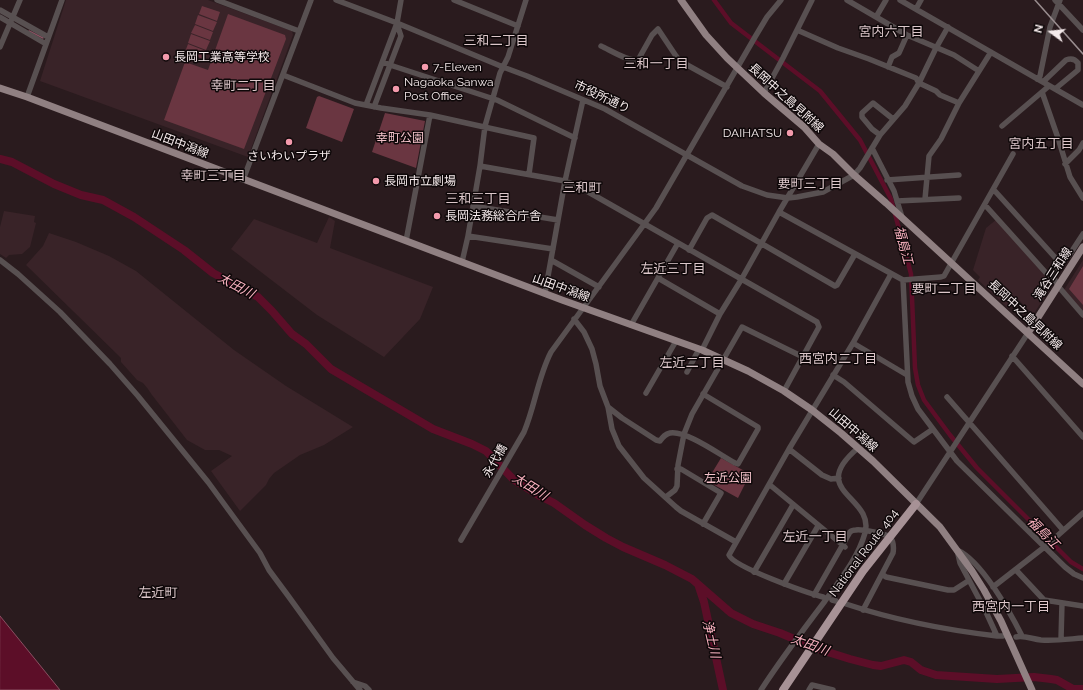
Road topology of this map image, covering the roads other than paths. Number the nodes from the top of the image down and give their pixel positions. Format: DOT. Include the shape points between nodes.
graph roads {
  1 [pos="20,0"];
  2 [pos="62,0"];
  3 [pos="217,0"];
  4 [pos="311,0"];
  5 [pos="336,0"];
  6 [pos="401,0"];
  7 [pos="454,0"];
  8 [pos="526,0"];
  9 [pos="681,0"];
  10 [pos="781,0"];
  11 [pos="812,0"];
  12 [pos="847,0"];
  13 [pos="886,0"];
  14 [pos="900,0"];
  15 [pos="921,0"];
  16 [pos="1059,1"];
  17 [pos="916,9"];
  18 [pos="0,10"];
  19 [pos="0,17"];
  20 [pos="876,17"];
  21 [pos="11,20"];
  22 [pos="397,24"];
  23 [pos="518,26"];
  24 [pos="948,27"];
  25 [pos="1082,28"];
  26 [pos="797,30"];
  27 [pos="300,31"];
  28 [pos="907,35"];
  29 [pos="48,37"];
  30 [pos="46,44"];
  31 [pos="601,46"];
  32 [pos="0,47"];
  33 [pos="936,48"];
  34 [pos="991,52"];
  35 [pos="383,62"];
  36 [pos="390,65"];
  37 [pos="503,67"];
  38 [pos="888,67"];
  39 [pos="736,68"];
  40 [pos="979,71"];
  41 [pos="282,76"];
  42 [pos="1038,79"];
  43 [pos="1043,82"];
  44 [pos="919,83"];
  45 [pos="1049,86"];
  46 [pos="726,87"];
  47 [pos="0,88"];
  48 [pos="1055,89"];
  49 [pos="1042,92"];
  50 [pos="764,93"];
  51 [pos="27,97"];
  52 [pos="492,98"];
  53 [pos="583,100"];
  54 [pos="959,103"];
  55 [pos="366,105"];
  56 [pos="1083,105"];
  57 [pos="374,107"];
  58 [pos="430,115"];
  59 [pos="893,119"];
  60 [pos="484,126"];
  61 [pos="1002,126"];
  62 [pos="880,135"];
  63 [pos="575,138"];
  64 [pos="1083,143"];
  65 [pos="820,144"];
  66 [pos="871,149"];
  67 [pos="1013,154"];
  68 [pos="687,155"];
  69 [pos="1065,164"];
  70 [pos="480,166"];
  71 [pos="529,174"];
  72 [pos="958,175"];
  73 [pos="854,176"];
  74 [pos="927,176"];
  75 [pos="243,180"];
  76 [pos="888,180"];
  77 [pos="565,181"];
  78 [pos="994,190"];
  79 [pos="788,198"];
  80 [pos="959,198"];
  81 [pos="1083,198"];
  82 [pos="925,199"];
  83 [pos="896,201"];
  84 [pos="985,205"];
  85 [pos="474,206"];
  86 [pos="779,212"];
  87 [pos="900,215"];
  88 [pos="558,220"];
  89 [pos="645,224"];
  90 [pos="1083,234"];
  91 [pos="468,236"];
  92 [pos="406,241"];
  93 [pos="678,243"];
  94 [pos="761,244"];
  95 [pos="1083,247"];
  96 [pos="553,249"];
  97 [pos="689,250"];
  98 [pos="855,254"];
  99 [pos="0,260"];
  100 [pos="551,260"];
  101 [pos="462,262"];
  102 [pos="952,263"];
  103 [pos="1061,264"];
  104 [pos="891,274"];
  105 [pos="658,278"];
  106 [pos="1053,278"];
  107 [pos="741,280"];
  108 [pos="904,280"];
  109 [pos="1058,286"];
  110 [pos="599,287"];
  111 [pos="544,293"];
  112 [pos="584,308"];
  113 [pos="720,314"];
  114 [pos="1083,315"];
  115 [pos="574,319"];
  116 [pos="631,325"];
  117 [pos="1028,333"];
  118 [pos="676,340"];
  119 [pos="853,343"];
  120 [pos="700,349"];
  121 [pos="1012,356"];
  122 [pos="803,357"];
  123 [pos="724,359"];
  124 [pos="687,372"];
  125 [pos="833,375"];
  126 [pos="907,375"];
  127 [pos="1083,384"];
  128 [pos="784,391"];
  129 [pos="646,393"];
  130 [pos="703,394"];
  131 [pos="947,396"];
  132 [pos="608,407"];
  133 [pos="812,410"];
  134 [pos="970,422"];
  135 [pos="933,429"];
  136 [pos="684,434"];
  137 [pos="1083,437"];
  138 [pos="858,448"];
  139 [pos="789,449"];
  140 [pos="951,451"];
  141 [pos="677,469"];
  142 [pos="839,478"];
  143 [pos="770,485"];
  144 [pos="666,497"];
  145 [pos="916,504"];
  146 [pos="793,505"];
  147 [pos="1083,513"];
  148 [pos="703,524"];
  149 [pos="818,526"];
  150 [pos="1063,530"];
  151 [pos="866,531"];
  152 [pos="890,537"];
  153 [pos="460,540"];
  154 [pos="736,542"];
  155 [pos="844,546"];
  156 [pos="1046,546"];
  157 [pos="957,550"];
  158 [pos="1016,570"];
  159 [pos="754,572"];
  160 [pos="882,574"];
  161 [pos="1083,578"];
  162 [pos="968,581"];
  163 [pos="784,584"];
  164 [pos="992,587"];
  165 [pos="814,595"];
  166 [pos="823,597"];
  167 [pos="1062,603"];
  168 [pos="846,604"];
  169 [pos="1083,606"];
  170 [pos="863,610"];
  171 [pos="1083,638"];
  172 [pos="1061,640"];
  173 [pos="351,681"];
  174 [pos="827,689"];
  175 [pos="360,690"];
  176 [pos="369,690"];
  177 [pos="761,690"];
  178 [pos="783,690"];
  179 [pos="809,690"];
  180 [pos="833,690"];
  181 [pos="1032,690"];
  1 -- 21 [label="street"];
  2 -- 29 [label="street"];
  3 -- 27 [label="street"];
  4 -- 27 [label="street"];
  5 -- 22 [label="street, 市役所通り"];
  6 -- 22 [label="street"];
  7 -- 23 [label="street"];
  8 -- 23 [label="street"];
  9 -- 39 [label="main road, 長岡中之島見附線" via="706,35"];
  10 -- 39 [label="street, 永代橋"];
  11 -- 26 [label="street"];
  12 -- 20 [label="street"];
  13 -- 20 [label="street"];
  14 -- 17 [label="street"];
  15 -- 17 [label="street"];
  16 -- 25 [label="street"];
  16 -- 42 [label="street"];
  17 -- 24 [label="street"];
  18 -- 21 [label="street"];
  19 -- 21 [label="street"];
  20 -- 28 [label="street"];
  21 -- 29 [label="street"];
  21 -- 30 [label="street"];
  21 -- 32 [label="street"];
  22 -- 35 [label="street"];
  22 -- 36 [label="street" via="401,36"];
  22 -- 37 [label="street, 市役所通り"];
  23 -- 37 [label="street"];
  24 -- 33 [label="street"];
  24 -- 34 [label="street"];
  26 -- 38 [label="street"];
  26 -- 50 [label="street"];
  27 -- 41 [label="street"];
  28 -- 33 [label="street"];
  28 -- 38 [label="street" via="899,53 892,56"];
  29 -- 30 [label="street"];
  30 -- 51 [label="street"];
  31 -- 46 [label="street" via="633,61 638,60 658,29 680,61"];
  33 -- 40 [label="street" via="954,55"];
  33 -- 44 [label="street"];
  34 -- 40 [label="street"];
  34 -- 42 [label="street"];
  35 -- 36 [label="street"];
  35 -- 55 [label="street"];
  36 -- 52 [label="street"];
  36 -- 57 [label="street"];
  37 -- 52 [label="street"];
  37 -- 53 [label="street, 市役所通り"];
  38 -- 44 [label="street" via="916,78"];
  39 -- 46 [label="street, 永代橋"];
  39 -- 50 [label="main road, 長岡中之島見附線"];
  40 -- 54 [label="street"];
  41 -- 55 [label="street"];
  41 -- 75 [label="street"];
  42 -- 43 [label="street"];
  43 -- 45 [label="street"];
  43 -- 48 [label="street" via="1066,60 1071,59 1078,63 1078,70"];
  44 -- 54 [label="street"];
  44 -- 59 [label="street" via="905,106"];
  45 -- 48 [label="street"];
  45 -- 49 [label="street"];
  46 -- 68 [label="street, 永代橋"];
  47 -- 51 [label="main road, 山田中潟線"];
  48 -- 56 [label="street"];
  49 -- 61 [label="street"];
  49 -- 69 [label="street"];
  50 -- 65 [label="main road, 長岡中之島見附線"];
  51 -- 75 [label="main road, 山田中潟線"];
  52 -- 60 [label="street"];
  52 -- 63 [label="street"];
  53 -- 63 [label="street"];
  53 -- 68 [label="street, 市役所通り" via="622,118"];
  54 -- 74 [label="street" via="941,139 929,156"];
  55 -- 57 [label="street"];
  57 -- 58 [label="street"];
  58 -- 60 [label="street"];
  58 -- 92 [label="street"];
  59 -- 62 [label="street"];
  59 -- 62 [label="street" via="873,102 862,113 862,117 872,130"];
  60 -- 70 [label="street"];
  60 -- 71 [label="street" via="534,138"];
  62 -- 66 [label="street"];
  63 -- 77 [label="street"];
  64 -- 69 [label="street"];
  65 -- 73 [label="main road, 長岡中之島見附線"];
  65 -- 79 [label="street"];
  66 -- 73 [label="street"];
  66 -- 76 [label="street"];
  67 -- 78 [label="street"];
  68 -- 79 [label="street, 市役所通り" via="752,190"];
  68 -- 89 [label="street, 永代橋"];
  69 -- 81 [label="street"];
  70 -- 71 [label="street"];
  70 -- 85 [label="street"];
  71 -- 77 [label="street"];
  72 -- 74 [label="street"];
  73 -- 79 [label="street, 市役所通り" via="823,192"];
  73 -- 87 [label="main road, 長岡中之島見附線"];
  74 -- 76 [label="street"];
  74 -- 82 [label="street"];
  75 -- 92 [label="main road, 山田中潟線"];
  76 -- 83 [label="street"];
  77 -- 88 [label="street"];
  77 -- 89 [label="street"];
  78 -- 84 [label="street"];
  78 -- 103 [label="street"];
  79 -- 86 [label="street"];
  80 -- 82 [label="street"];
  82 -- 83 [label="street"];
  83 -- 87 [label="street"];
  84 -- 102 [label="street"];
  84 -- 106 [label="street"];
  85 -- 88 [label="street"];
  85 -- 91 [label="street"];
  86 -- 94 [label="street"];
  86 -- 98 [label="street"];
  87 -- 102 [label="main road, 長岡中之島見附線"];
  88 -- 96 [label="street"];
  89 -- 93 [label="street"];
  89 -- 110 [label="street, 永代橋"];
  90 -- 103 [label="street"];
  91 -- 96 [label="street"];
  91 -- 101 [label="street"];
  92 -- 101 [label="main road, 山田中潟線"];
  93 -- 97 [label="street"];
  93 -- 105 [label="street"];
  94 -- 97 [label="street" via="712,215 707,218"];
  94 -- 98 [label="street" via="835,286"];
  94 -- 107 [label="street"];
  95 -- 109 [label="main road, 滝谷三和線"];
  96 -- 100 [label="street"];
  97 -- 107 [label="street"];
  98 -- 104 [label="street"];
  99 -- 173 [label="street" via="60,312 138,396 208,482"];
  100 -- 110 [label="street"];
  100 -- 111 [label="street"];
  101 -- 111 [label="main road, 山田中潟線"];
  102 -- 108 [label="street" via="944,276"];
  102 -- 117 [label="main road, 長岡中之島見附線"];
  103 -- 106 [label="street"];
  104 -- 108 [label="street"];
  104 -- 119 [label="street"];
  105 -- 113 [label="street"];
  105 -- 116 [label="street"];
  106 -- 109 [label="street"];
  107 -- 113 [label="street"];
  107 -- 122 [label="street" via="817,322 819,327"];
  108 -- 126 [label="street"];
  109 -- 114 [label="street"];
  109 -- 117 [label="main road, 滝谷三和線"];
  110 -- 112 [label="street, 永代橋"];
  111 -- 112 [label="main road, 山田中潟線"];
  112 -- 115 [label="street, 永代橋"];
  112 -- 116 [label="main road, 山田中潟線"];
  113 -- 120 [label="street"];
  115 -- 132 [label="street" via="592,349 600,386"];
  115 -- 153 [label="street, 永代橋" via="546,361 530,416 518,442"];
  116 -- 118 [label="main road, 山田中潟線"];
  117 -- 121 [label="street"];
  117 -- 127 [label="main road, 長岡中之島見附線"];
  118 -- 120 [label="main road, 山田中潟線"];
  118 -- 129 [label="street"];
  119 -- 125 [label="street"];
  119 -- 126 [label="street"];
  120 -- 123 [label="main road, 山田中潟線"];
  120 -- 124 [label="street"];
  121 -- 134 [label="street"];
  121 -- 137 [label="street"];
  122 -- 123 [label="street" via="742,327"];
  122 -- 128 [label="street"];
  123 -- 128 [label="main road, 山田中潟線"];
  123 -- 130 [label="street"];
  125 -- 133 [label="street"];
  125 -- 135 [label="street" via="914,442"];
  126 -- 135 [label="street" via="915,403"];
  128 -- 133 [label="main road, 山田中潟線"];
  130 -- 136 [label="street"];
  130 -- 136 [label="street" via="758,429 738,464"];
  131 -- 134 [label="street"];
  132 -- 136 [label="street" via="656,440 660,441 669,433"];
  132 -- 144 [label="street" via="612,429 619,446 644,478"];
  133 -- 138 [label="main road, 山田中潟線"];
  133 -- 139 [label="street"];
  134 -- 140 [label="street"];
  134 -- 150 [label="street"];
  135 -- 140 [label="street"];
  136 -- 141 [label="street"];
  138 -- 142 [label="street" via="846,458"];
  138 -- 145 [label="main road, 山田中潟線"];
  139 -- 142 [label="street" via="822,475"];
  139 -- 143 [label="street"];
  140 -- 145 [label="street"];
  140 -- 156 [label="street" via="957,461"];
  141 -- 144 [label="street" via="677,486"];
  141 -- 148 [label="street" via="721,493"];
  142 -- 151 [label="street" via="844,492 864,514"];
  143 -- 146 [label="street"];
  143 -- 154 [label="street"];
  144 -- 148 [label="street" via="681,511"];
  145 -- 152 [label="highway, National Route 404"];
  145 -- 157 [label="main road, 山田中潟線" via="940,527"];
  146 -- 149 [label="street"];
  146 -- 159 [label="street"];
  147 -- 150 [label="street"];
  148 -- 154 [label="street"];
  149 -- 155 [label="street"];
  149 -- 163 [label="street"];
  150 -- 156 [label="street"];
  151 -- 152 [label="street"];
  151 -- 155 [label="street" via="857,529 850,532"];
  151 -- 177 [label="street" via="848,566"];
  152 -- 160 [label="street" via="893,553"];
  152 -- 178 [label="highway, National Route 404" via="863,571"];
  154 -- 159 [label="street" via="730,558"];
  155 -- 165 [label="street"];
  156 -- 158 [label="street"];
  156 -- 161 [label="street" via="1065,567"];
  157 -- 162 [label="street"];
  157 -- 164 [label="street" via="977,565"];
  157 -- 181 [label="main road, 山田中潟線" via="1001,621"];
  158 -- 164 [label="street"];
  158 -- 167 [label="street" via="1044,600"];
  159 -- 163 [label="street"];
  160 -- 162 [label="street" via="948,590 954,590"];
  160 -- 170 [label="street"];
  162 -- 170 [label="street" via="1000,636 936,627"];
  163 -- 165 [label="street"];
  164 -- 172 [label="street" via="1014,621 1019,636"];
  165 -- 166 [label="street"];
  167 -- 169 [label="street"];
  167 -- 172 [label="street"];
  168 -- 170 [label="street"];
  171 -- 172 [label="street"];
  173 -- 175 [label="street"];
  173 -- 176 [label="street"];
  174 -- 179 [label="street" via="812,685"];
  174 -- 180 [label="street"];
}
